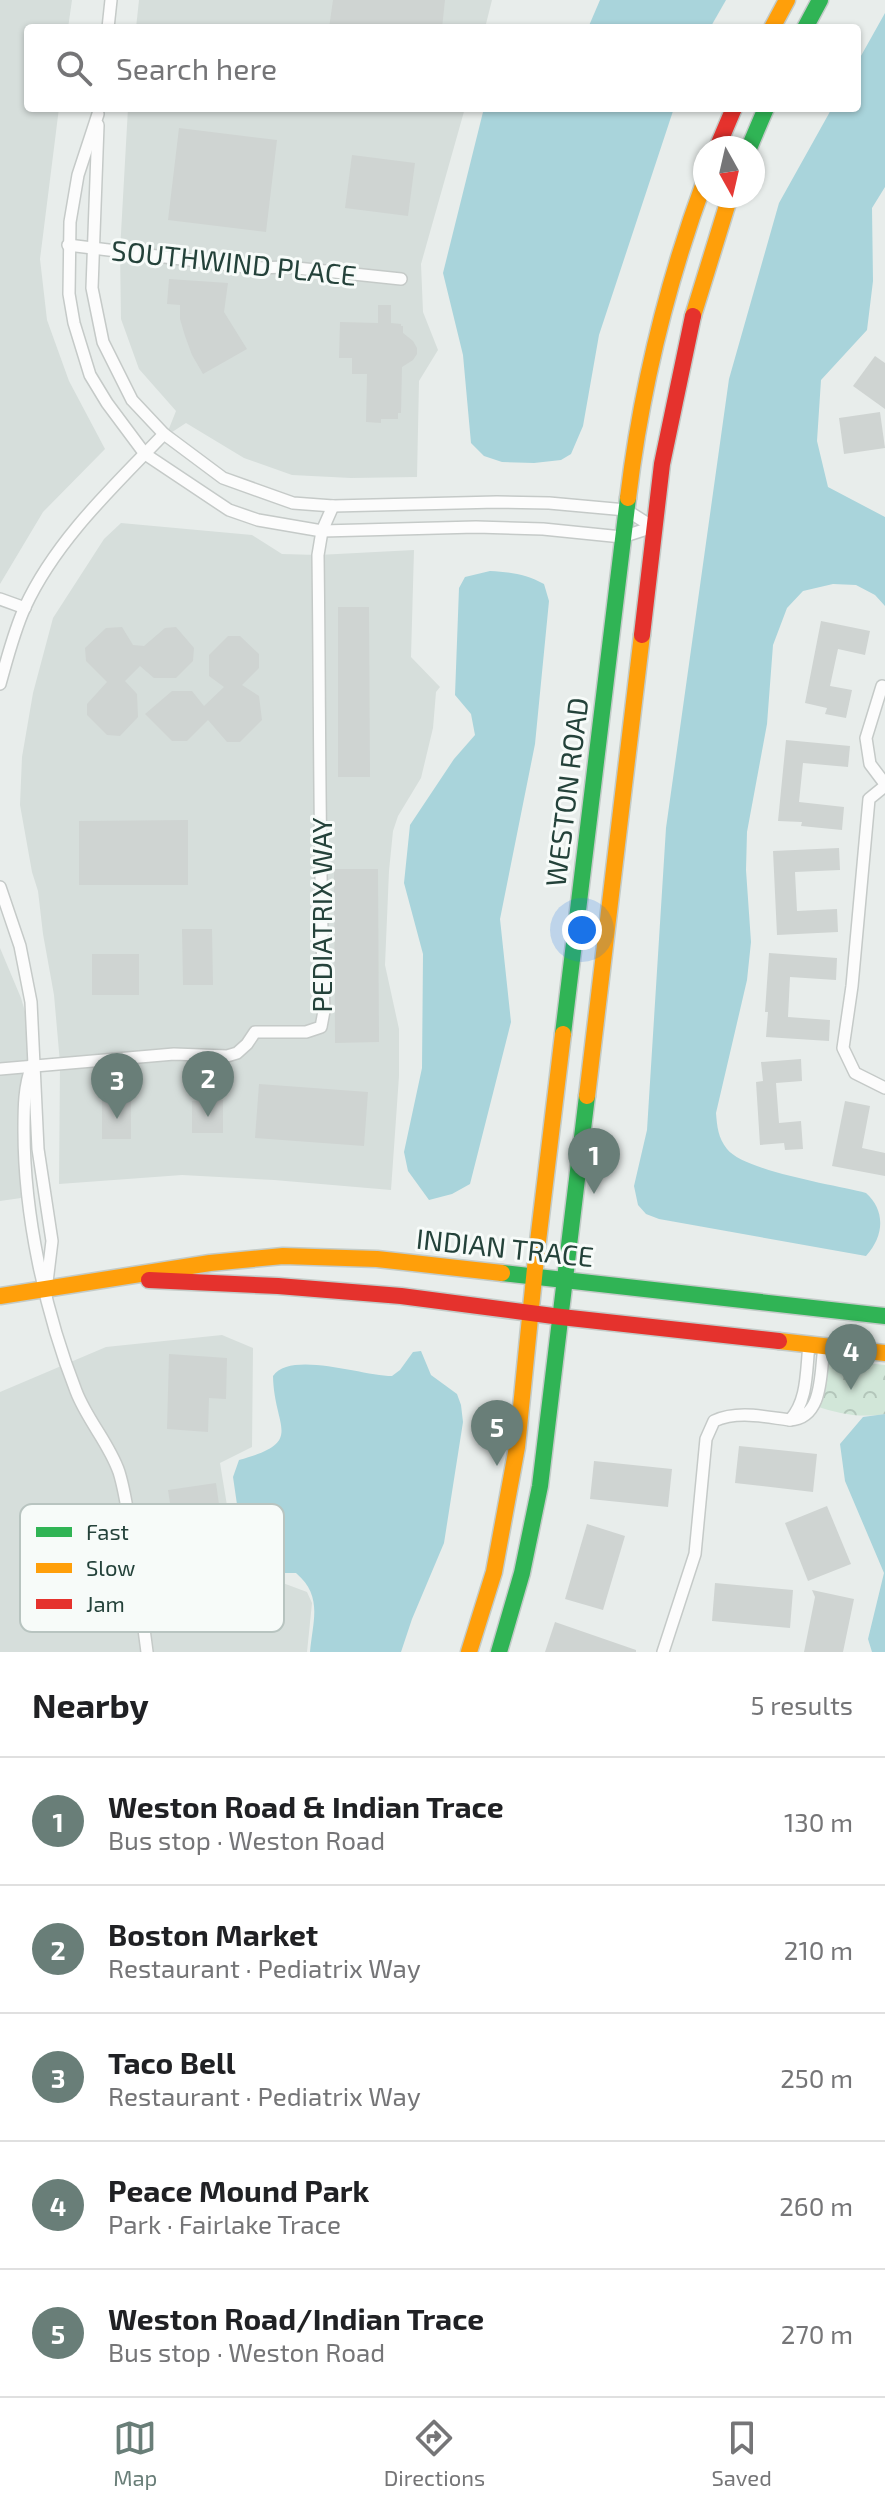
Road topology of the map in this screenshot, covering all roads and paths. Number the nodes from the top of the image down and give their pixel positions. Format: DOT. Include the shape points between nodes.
graph roads {
  1 [pos="111,0"];
  2 [pos="787,0"];
  3 [pos="820,0"];
  4 [pos="108,24"];
  5 [pos="774,24"];
  6 [pos="807,24"];
  7 [pos="98,112"];
  8 [pos="98,112"];
  9 [pos="732,112"];
  10 [pos="764,112"];
  11 [pos="722,136"];
  12 [pos="754,136"];
  13 [pos="696,208"];
  14 [pos="726,208"];
  15 [pos="68,245"];
  16 [pos="93,248"];
  17 [pos="401,279"];
  18 [pos="164,434"];
  19 [pos="145,454"];
  20 [pos="333,506"];
  21 [pos="626,510"];
  22 [pos="653,527"];
  23 [pos="322,531"];
  24 [pos="622,537"];
  25 [pos="0,599"];
  26 [pos="25,608"];
  27 [pos="0,684"];
  28 [pos="882,686"];
  29 [pos="885,785"];
  30 [pos="0,887"];
  31 [pos="32,1065"];
  32 [pos="0,1069"];
  33 [pos="885,1088"];
  34 [pos="534,1277"];
  35 [pos="119,1279"];
  36 [pos="566,1280"];
  37 [pos="46,1290"];
  38 [pos="0,1296"];
  39 [pos="531,1314"];
  40 [pos="885,1316"];
  41 [pos="561,1317"];
  42 [pos="816,1346"];
  43 [pos="885,1353"];
  44 [pos="126,1504"];
  45 [pos="144,1632"];
  46 [pos="147,1652"];
  47 [pos="469,1652"];
  48 [pos="499,1652"];
  49 [pos="663,1652"];
  1 -- 4 [label="street"];
  2 -- 5 [label="main road"];
  3 -- 6 [label="main road"];
  7 -- 15 [label="street" via="78,175"];
  8 -- 16 [label="street"];
  9 -- 11 [label="main road"];
  10 -- 12 [label="main road"];
  13 -- 21 [label="main road, WESTON ROAD" via="649,371"];
  14 -- 22 [label="main road, WESTON ROAD" via="678,375"];
  15 -- 16 [label="street, SOUTHWIND PLACE"];
  15 -- 19 [label="street" via="69,294 90,375"];
  16 -- 17 [label="street, SOUTHWIND PLACE"];
  16 -- 18 [label="street" via="92,288 103,342 132,400"];
  18 -- 19 [label="street"];
  18 -- 20 [label="street" via="223,478 293,503"];
  19 -- 23 [label="street" via="229,510"];
  19 -- 26 [label="street" via="81,522"];
  20 -- 21 [label="street" via="497,502"];
  20 -- 23 [label="street, PEDIATRIX WAY"];
  21 -- 22 [label="street"];
  21 -- 24 [label="main road, WESTON ROAD"];
  22 -- 24 [label="street"];
  22 -- 36 [label="main road, WESTON ROAD"];
  23 -- 24 [label="street" via="476,527"];
  23 -- 31 [label="street, PEDIATRIX WAY" via="321,1027 255,1032 237,1053 227,1056 174,1054"];
  24 -- 34 [label="main road, WESTON ROAD"];
  25 -- 26 [label="street"];
  26 -- 27 [label="street"];
  28 -- 29 [label="street" via="866,738 870,764"];
  29 -- 33 [label="street" via="869,799 843,1048 855,1073"];
  30 -- 31 [label="street" via="31,1002"];
  31 -- 32 [label="street"];
  31 -- 37 [label="street" via="52,1241"];
  31 -- 37 [label="street" via="24,1097 25,1173"];
  34 -- 35 [label="main road, INDIAN TRACE" via="377,1259 283,1256"];
  34 -- 36 [label="main road, INDIAN TRACE"];
  34 -- 39 [label="main road, WESTON ROAD"];
  35 -- 37 [label="main road, INDIAN TRACE"];
  35 -- 39 [label="main road, INDIAN TRACE" via="373,1294"];
  36 -- 40 [label="main road, INDIAN TRACE"];
  36 -- 41 [label="main road, WESTON ROAD"];
  37 -- 38 [label="main road, INDIAN TRACE"];
  37 -- 44 [label="street" via="77,1394 119,1472"];
  39 -- 41 [label="main road, INDIAN TRACE"];
  39 -- 47 [label="main road, WESTON ROAD" via="505,1521"];
  41 -- 42 [label="main road, INDIAN TRACE"];
  41 -- 48 [label="main road, WESTON ROAD" via="535,1514"];
  42 -- 43 [label="main road, INDIAN TRACE"];
  42 -- 49 [label="street" via="802,1401 790,1420 742,1414 714,1421 706,1439 695,1554"];
  45 -- 46 [label="street"];
}
